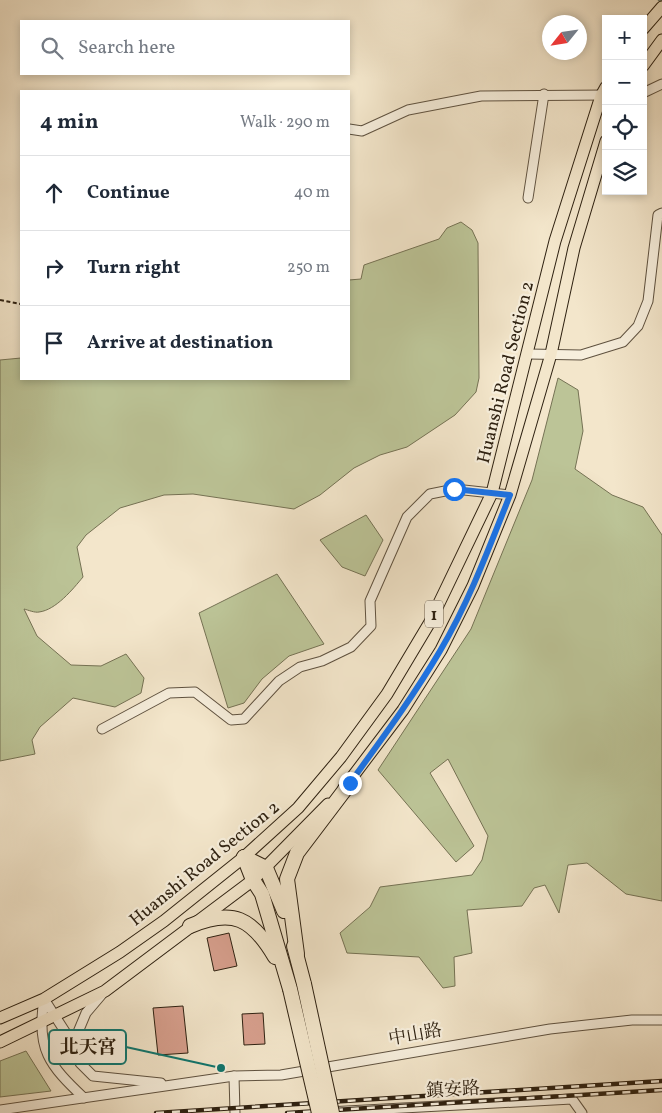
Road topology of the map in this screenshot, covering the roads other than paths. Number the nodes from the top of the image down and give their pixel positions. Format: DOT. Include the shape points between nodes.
graph roads {
  1 [pos="662,7"];
  2 [pos="647,24"];
  3 [pos="660,42"];
  4 [pos="647,60"];
  5 [pos="662,84"];
  6 [pos="647,91"];
  7 [pos="602,93"];
  8 [pos="544,94"];
  9 [pos="602,99"];
  10 [pos="350,129"];
  11 [pos="603,150"];
  12 [pos="528,198"];
  13 [pos="662,213"];
  14 [pos="529,354"];
  15 [pos="551,354"];
  16 [pos="492,493"];
  17 [pos="510,495"];
  18 [pos="102,729"];
  19 [pos="350,783"];
  20 [pos="244,857"];
  21 [pos="266,868"];
  22 [pos="253,880"];
  23 [pos="190,926"];
  24 [pos="297,954"];
  25 [pos="288,983"];
  26 [pos="105,991"];
  27 [pos="44,999"];
  28 [pos="54,1017"];
  29 [pos="0,1018"];
  30 [pos="662,1020"];
  31 [pos="40,1024"];
  32 [pos="0,1042"];
  33 [pos="73,1044"];
  34 [pos="234,1076"];
  35 [pos="173,1084"];
  36 [pos="84,1098"];
  37 [pos="0,1110"];
  38 [pos="336,1112"];
  39 [pos="235,1113"];
  40 [pos="318,1113"];
  41 [pos="582,1113"];
  1 -- 2 [label="main road"];
  3 -- 4 [label="main road"];
  5 -- 6 [label="street"];
  7 -- 8 [label="street"];
  8 -- 10 [label="street" via="481,96 408,110 362,131"];
  8 -- 12 [label="street"];
  9 -- 14 [label="main road, Huanshi Road Section 2 / 1" via="555,241"];
  11 -- 15 [label="main road, Huanshi Road Section 2 / 1" via="574,248"];
  13 -- 15 [label="street" via="658,215 648,302 638,326 623,342 581,355"];
  14 -- 15 [label="street"];
  14 -- 16 [label="main road, Huanshi Road Section 2 / 1"];
  15 -- 17 [label="main road, Huanshi Road Section 2 / 1"];
  16 -- 17 [label="street"];
  16 -- 18 [label="street" via="454,489 430,494 407,517 370,601 371,626 351,647 300,667 279,681 244,719 231,720 195,692 170,693"];
  16 -- 20 [label="main road, Huanshi Road Section 2 / 1" via="430,622 387,694 341,757 298,808"];
  17 -- 19 [label="main road, Huanshi Road Section 2 / 1" via="473,586 441,650"];
  19 -- 21 [label="main road, Huanshi Road Section 2 / 1"];
  19 -- 24 [label="highway" via="297,852 287,879"];
  20 -- 21 [label="highway"];
  20 -- 22 [label="highway"];
  20 -- 27 [label="main road, Huanshi Road Section 2 / 1" via="164,921"];
  21 -- 22 [label="main road, Huanshi Road Section 2 / 1"];
  21 -- 24 [label="highway" via="279,895"];
  22 -- 23 [label="main road, Huanshi Road Section 2 / 1"];
  22 -- 25 [label="highway" via="262,894"];
  23 -- 25 [label="highway" via="222,916 249,924 267,944"];
  23 -- 26 [label="main road, Huanshi Road Section 2 / 1"];
  24 -- 38 [label="highway, bridge"];
  25 -- 40 [label="highway, bridge"];
  26 -- 28 [label="main road, Huanshi Road Section 2 / 1"];
  26 -- 33 [label="street" via="86,1012"];
  27 -- 28 [label="street, 中山路"];
  27 -- 29 [label="main road, 1"];
  27 -- 31 [label="street"];
  28 -- 31 [label="main road, 1"];
  28 -- 33 [label="street, 中山路"];
  30 -- 34 [label="street, 中山路" via="550,1029 281,1075"];
  31 -- 32 [label="main road, 1"];
  31 -- 36 [label="street" via="41,1038 58,1073"];
  33 -- 35 [label="street, 中山路" via="80,1063 93,1076"];
  34 -- 35 [label="street, 中山路"];
  34 -- 39 [label="street"];
  35 -- 36 [label="street, 中山路"];
  36 -- 37 [label="street, 中山路"];
  38 -- 40 [label="street, 鎮安路"];
  38 -- 41 [label="street, 鎮安路" via="572,1099"];
}
